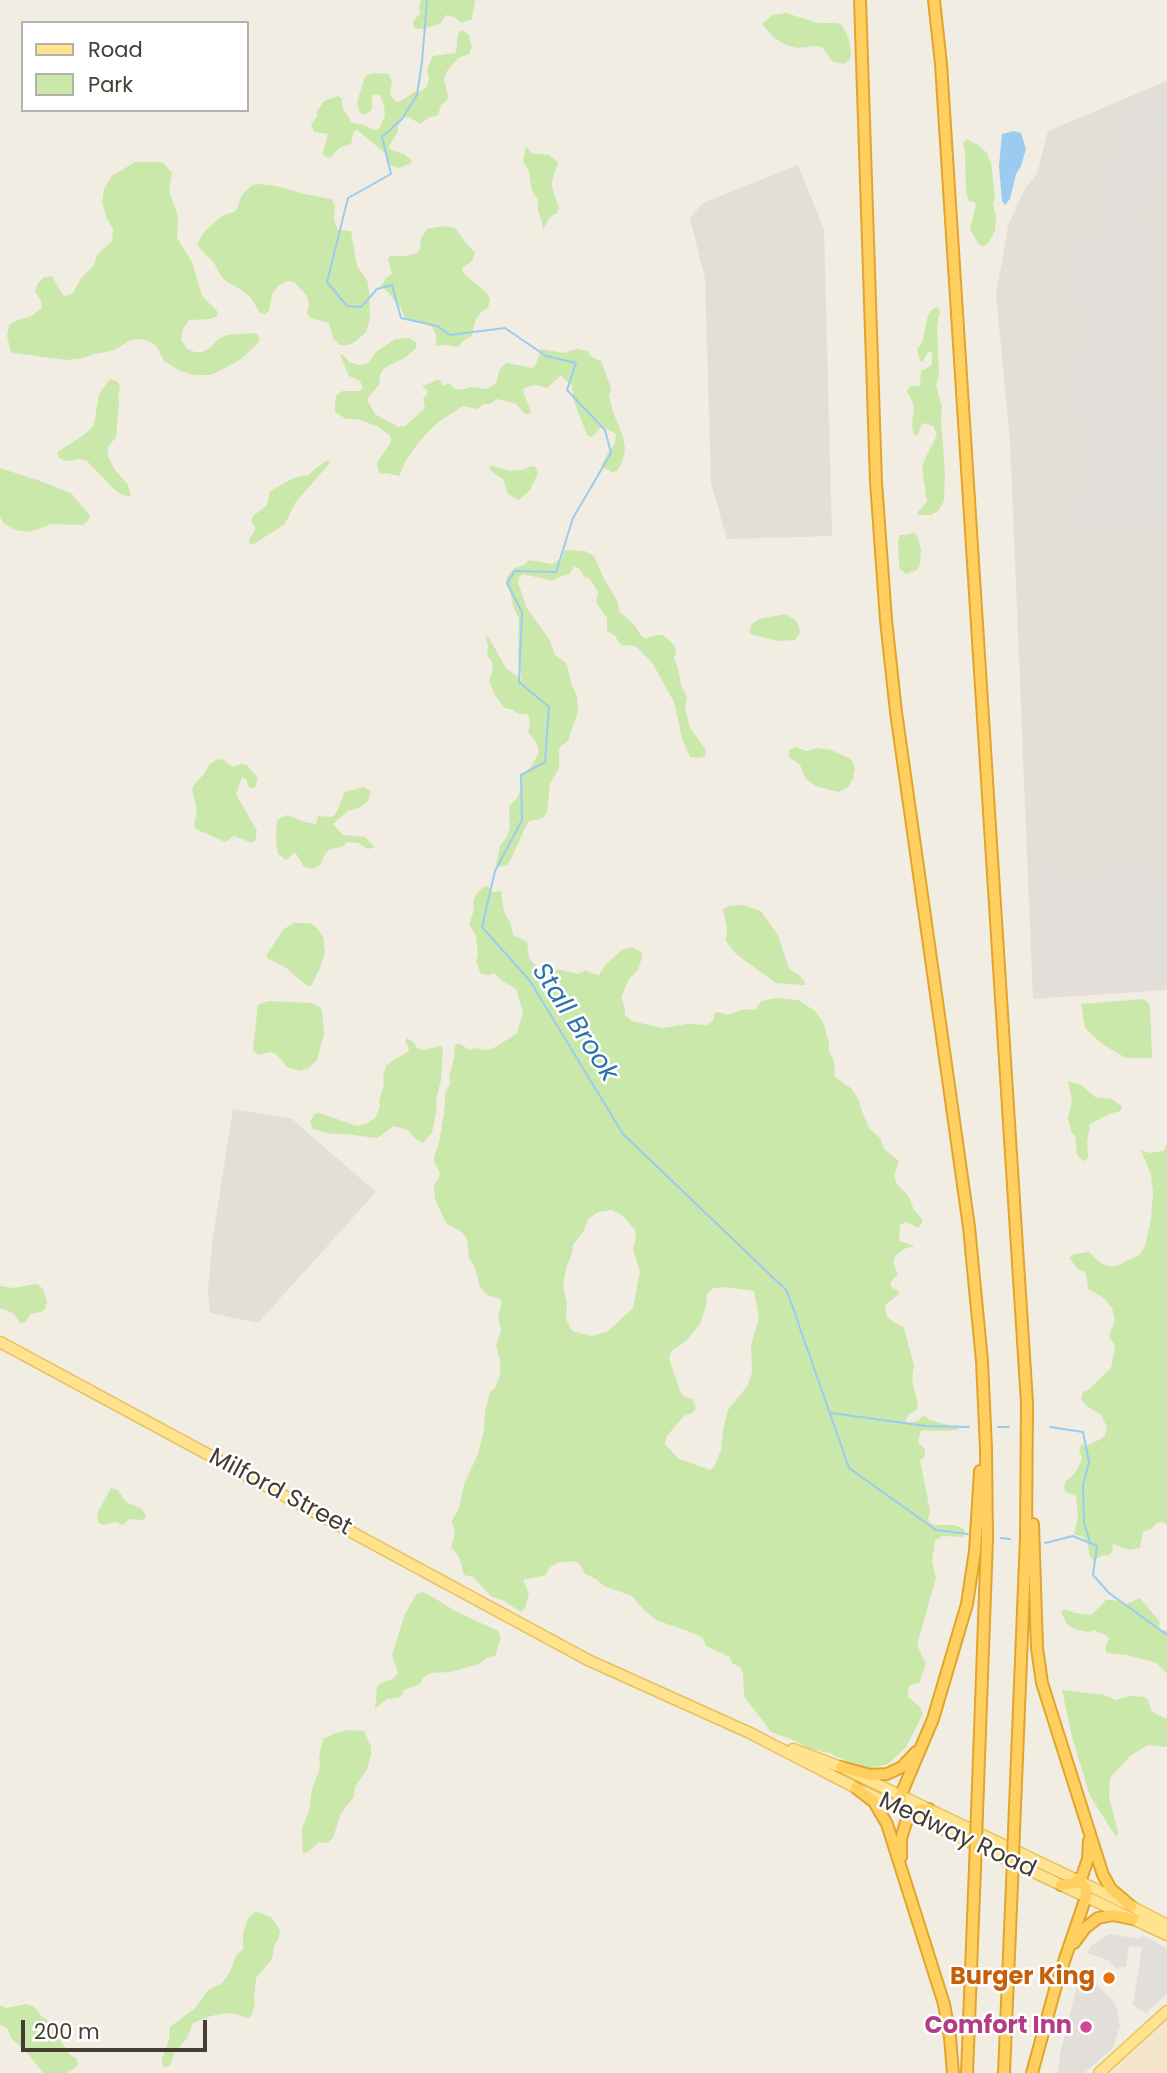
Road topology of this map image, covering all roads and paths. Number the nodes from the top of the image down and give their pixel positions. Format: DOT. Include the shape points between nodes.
graph roads {
  1 [pos="860,0"];
  2 [pos="934,0"];
  3 [pos="0,1342"];
  4 [pos="984,1405"];
  5 [pos="1028,1425"];
  6 [pos="559,1645"];
  7 [pos="928,1732"];
  8 [pos="750,1733"];
  9 [pos="841,1768"];
  10 [pos="856,1788"];
  11 [pos="900,1796"];
  12 [pos="929,1809"];
  13 [pos="912,1815"];
  14 [pos="1086,1823"];
  15 [pos="903,1874"];
  16 [pos="1078,1880"];
  17 [pos="1061,1885"];
  18 [pos="1086,1897"];
  19 [pos="1131,1906"];
  20 [pos="1133,1919"];
  21 [pos="1167,1925"];
  22 [pos="1167,1934"];
  23 [pos="1061,1971"];
  24 [pos="1167,2011"];
  25 [pos="953,2073"];
  26 [pos="967,2073"];
  27 [pos="1004,2073"];
  28 [pos="1032,2073"];
  29 [pos="1099,2073"];
  1 -- 4 [label="highway" via="876,482 885,611 969,1227"];
  2 -- 5 [label="highway"];
  3 -- 6 [label="main road, Milford Street"];
  4 -- 7 [label="highway" via="970,1588"];
  4 -- 26 [label="highway, bridge" via="986,1583"];
  5 -- 14 [label="highway" via="1038,1664"];
  5 -- 27 [label="highway, bridge"];
  6 -- 8 [label="main road, Medway Road"];
  7 -- 9 [label="highway" via="913,1756 891,1773 870,1775"];
  7 -- 11 [label="highway"];
  8 -- 9 [label="main road, Medway Road"];
  8 -- 10 [label="main road, Medway Road"];
  9 -- 11 [label="main road, Medway Road"];
  10 -- 13 [label="main road, Medway Road"];
  10 -- 15 [label="highway" via="883,1814"];
  11 -- 12 [label="main road, Medway Road"];
  11 -- 13 [label="highway"];
  12 -- 13 [label="highway"];
  12 -- 16 [label="main road, Medway Road"];
  13 -- 15 [label="highway" via="901,1839"];
  13 -- 17 [label="main road, Medway Road"];
  14 -- 16 [label="highway" via="1088,1854"];
  14 -- 19 [label="highway" via="1106,1881"];
  15 -- 25 [label="highway" via="944,2004"];
  16 -- 17 [label="highway"];
  16 -- 18 [label="highway" via="1085,1886"];
  16 -- 19 [label="main road, Medway Road"];
  17 -- 18 [label="main road, Medway Road"];
  18 -- 20 [label="main road, Medway Road"];
  18 -- 23 [label="highway"];
  19 -- 21 [label="main road, Medway Road"];
  20 -- 22 [label="main road, Medway Road"];
  20 -- 23 [label="highway" via="1109,1915 1090,1923 1073,1944"];
  23 -- 28 [label="highway"];
  24 -- 29 [label="main road"];
}
